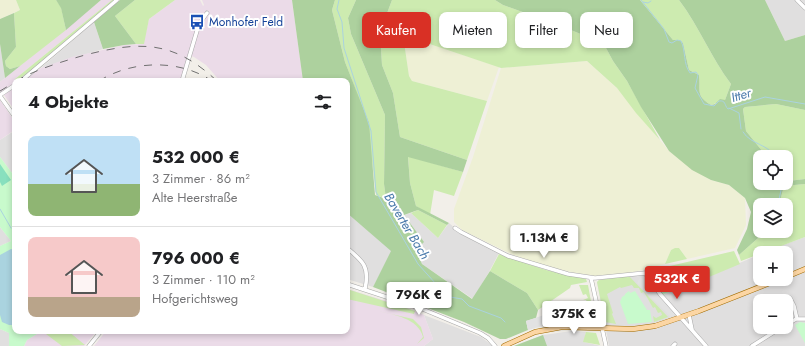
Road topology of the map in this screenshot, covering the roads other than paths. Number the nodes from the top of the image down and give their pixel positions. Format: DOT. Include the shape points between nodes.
graph roads {
  1 [pos="117,0"];
  2 [pos="798,0"];
  3 [pos="805,8"];
  4 [pos="207,13"];
  5 [pos="25,78"];
  6 [pos="183,78"];
  7 [pos="12,87"];
  8 [pos="0,95"];
  9 [pos="12,113"];
  10 [pos="456,228"];
  11 [pos="350,251"];
  12 [pos="805,269"];
  13 [pos="793,274"];
  14 [pos="591,278"];
  15 [pos="350,285"];
  16 [pos="762,286"];
  17 [pos="365,289"];
  18 [pos="793,304"];
  19 [pos="689,315"];
  20 [pos="682,317"];
  21 [pos="798,319"];
  22 [pos="805,320"];
  23 [pos="793,322"];
  24 [pos="602,328"];
  25 [pos="692,330"];
  26 [pos="99,334"];
  27 [pos="771,334"];
  28 [pos="89,346"];
  29 [pos="495,346"];
  30 [pos="504,346"];
  31 [pos="606,346"];
  32 [pos="706,346"];
  33 [pos="752,346"];
  1 -- 5 [label="street"];
  2 -- 3 [label="street"];
  4 -- 6 [label="street" via="198,24"];
  7 -- 8 [label="street"];
  8 -- 9 [label="street"];
  10 -- 14 [label="street" via="519,260"];
  11 -- 17 [label="street" via="366,268"];
  12 -- 13 [label="main road"];
  14 -- 20 [label="street" via="644,272"];
  14 -- 24 [label="street"];
  15 -- 17 [label="street"];
  16 -- 19 [label="main road"];
  17 -- 29 [label="street" via="480,333"];
  18 -- 21 [label="street"];
  19 -- 20 [label="main road"];
  19 -- 25 [label="street"];
  20 -- 24 [label="main road" via="646,328"];
  20 -- 25 [label="street"];
  21 -- 22 [label="street"];
  21 -- 23 [label="street"];
  24 -- 30 [label="main road" via="568,327 546,330 529,334"];
  24 -- 31 [label="street"];
  25 -- 32 [label="street"];
  26 -- 28 [label="street"];
  27 -- 33 [label="street"];
}
